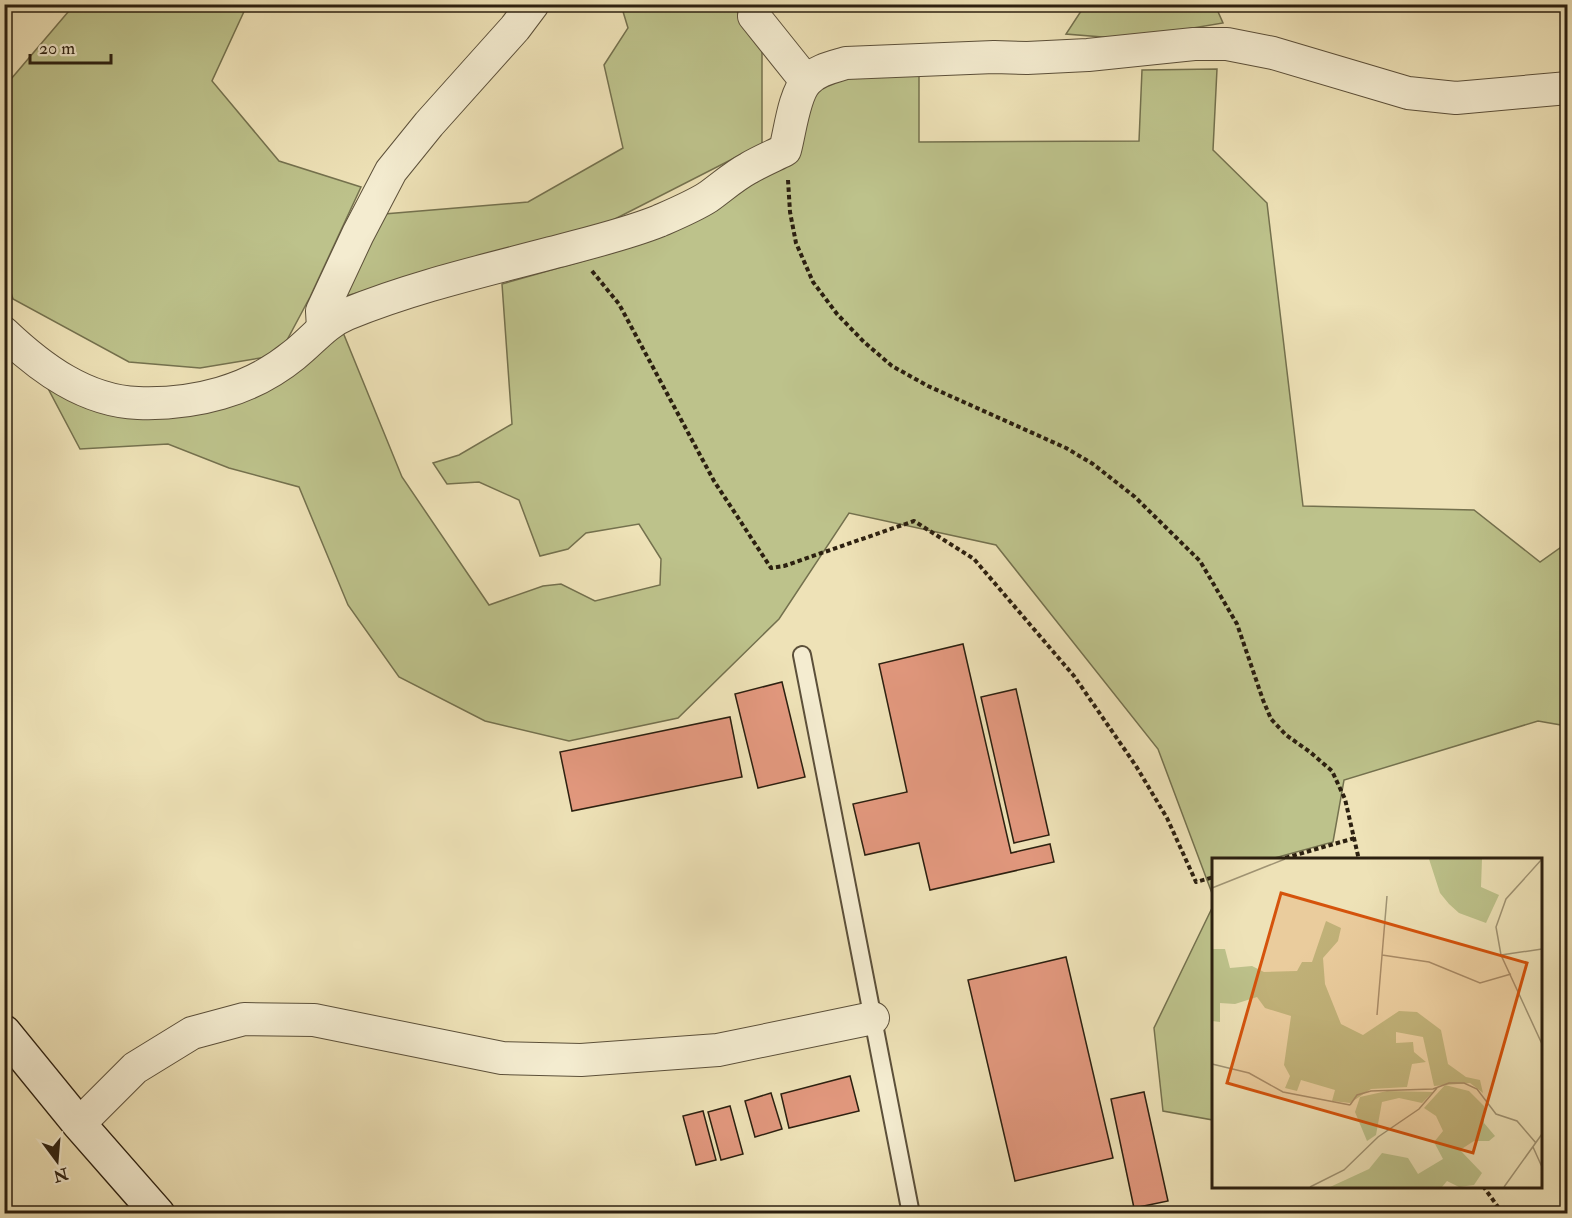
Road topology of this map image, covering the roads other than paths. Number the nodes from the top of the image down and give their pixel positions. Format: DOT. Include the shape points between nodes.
graph roads {
  1 [pos="533,4"];
  2 [pos="754,16"];
  3 [pos="806,81"];
  4 [pos="1568,88"];
  5 [pos="323,328"];
  6 [pos="4,333"];
  7 [pos="801,655"];
  8 [pos="873,1018"];
  9 [pos="4,1032"];
  10 [pos="79,1124"];
  11 [pos="158,1214"];
  12 [pos="911,1214"];
  1 -- 5 [label="street" via="391,171 322,311"];
  2 -- 3 [label="street"];
  3 -- 4 [label="street" via="823,70 846,63 1088,55 1227,44 1273,53 1408,93 1456,98"];
  3 -- 5 [label="street" via="785,150 747,169 706,198 615,237 463,276 346,314"];
  5 -- 6 [label="street" via="295,355 239,388 199,399 136,403 81,389 53,374"];
  7 -- 8 [label="lane"];
  8 -- 10 [label="street" via="718,1050 581,1060 502,1058 314,1020 244,1019 192,1033 135,1068"];
  8 -- 12 [label="lane"];
  9 -- 10 [label="main road"];
  10 -- 11 [label="main road"];
}
